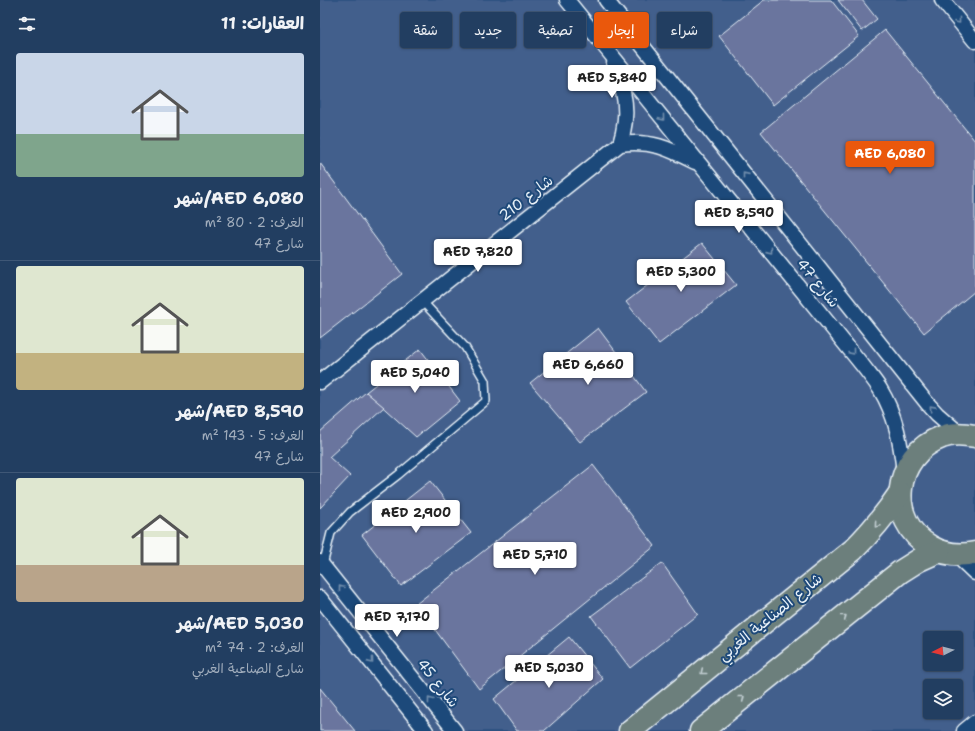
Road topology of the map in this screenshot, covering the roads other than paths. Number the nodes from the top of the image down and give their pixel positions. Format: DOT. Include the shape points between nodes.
graph roads {
  1 [pos="567,0"];
  2 [pos="606,0"];
  3 [pos="942,0"];
  4 [pos="975,42"];
  5 [pos="611,55"];
  6 [pos="620,144"];
  7 [pos="700,165"];
  8 [pos="422,301"];
  9 [pos="320,382"];
  10 [pos="971,435"];
  11 [pos="902,483"];
  12 [pos="957,553"];
  13 [pos="321,563"];
  14 [pos="975,573"];
  15 [pos="320,598"];
  16 [pos="975,722"];
  17 [pos="425,731"];
  18 [pos="454,731"];
  19 [pos="630,731"];
  20 [pos="701,731"];
  21 [pos="964,731"];
  1 -- 5 [label="street, شارع 47"];
  10 -- 2 [label="street, شارع 47, one-way" via="938,414 927,403"];
  3 -- 4 [label="street, one-way"];
  5 -- 6 [label="street" via="626,101 625,130"];
  5 -- 7 [label="street, شارع 47, one-way"];
  6 -- 7 [label="street" via="633,142 659,145"];
  6 -- 8 [label="street, شارع 210"];
  7 -- 11 [label="street, شارع 47, one-way" via="880,390 893,416 901,444"];
  8 -- 9 [label="street, شارع 210"];
  8 -- 13 [label="lane" via="465,347 485,381 486,401 350,512 331,533"];
  10 -- 11 [label="main road, شارع الصناعية الغربي" via="942,437 926,445 913,457"];
  11 -- 12 [label="main road" via="902,512 910,528 923,542"];
  11 -- 19 [label="main road, شارع الصناعية الغربي, one-way" via="886,514 853,550"];
  12 -- 14 [label="street"];
  20 -- 12 [label="main road, one-way" via="900,572 919,560"];
  18 -- 13 [label="street, شارع 45, one-way"];
  15 -- 17 [label="street, one-way"];
  16 -- 21 [label="street"];
}
